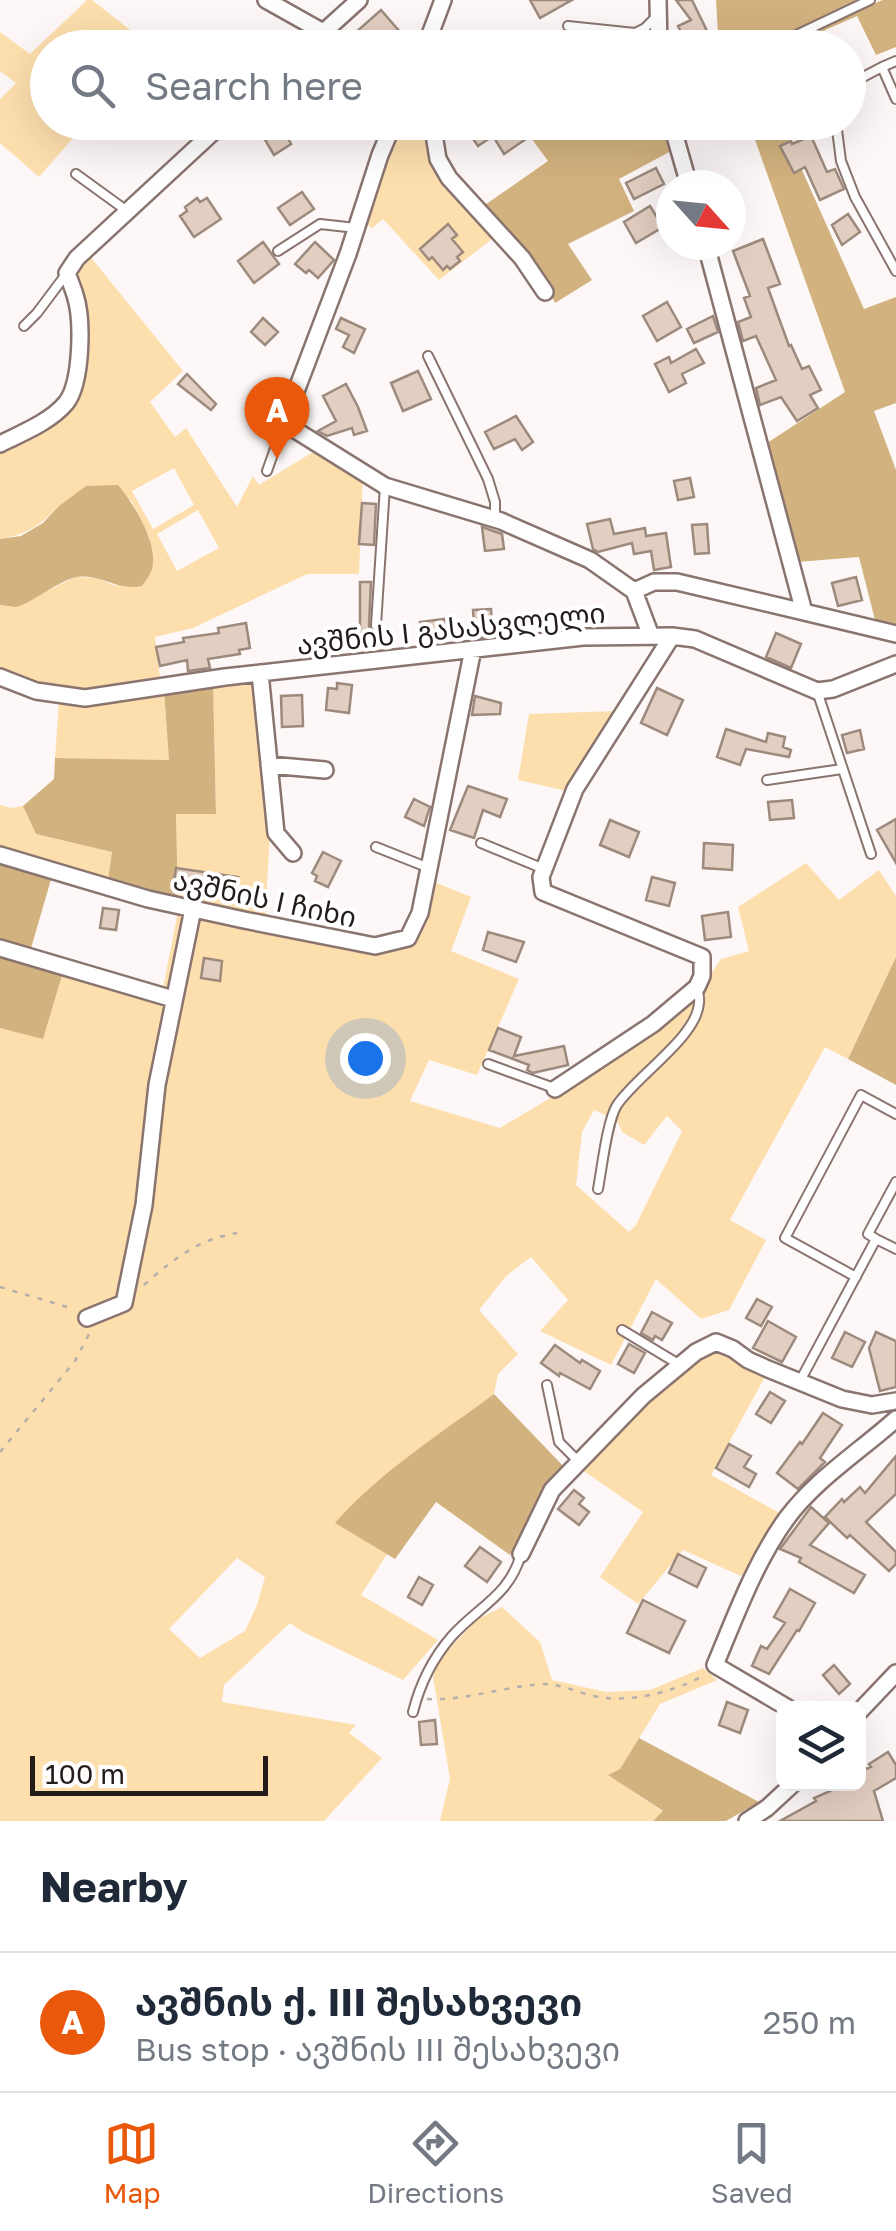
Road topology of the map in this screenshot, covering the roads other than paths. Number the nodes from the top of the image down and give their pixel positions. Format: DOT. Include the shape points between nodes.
graph roads {
  1 [pos="266,0"];
  2 [pos="360,0"];
  3 [pos="443,0"];
  4 [pos="870,0"];
  5 [pos="659,7"];
  6 [pos="568,26"];
  7 [pos="319,30"];
  8 [pos="325,30"];
  9 [pos="432,30"];
  10 [pos="606,30"];
  11 [pos="641,30"];
  12 [pos="807,30"];
  13 [pos="896,61"];
  14 [pos="882,67"];
  15 [pos="866,76"];
  16 [pos="896,99"];
  17 [pos="205,140"];
  18 [pos="388,140"];
  19 [pos="433,140"];
  20 [pos="675,140"];
  21 [pos="838,140"];
  22 [pos="684,170"];
  23 [pos="76,174"];
  24 [pos="127,212"];
  25 [pos="356,228"];
  26 [pos="278,251"];
  27 [pos="710,260"];
  28 [pos="896,271"];
  29 [pos="67,274"];
  30 [pos="546,292"];
  31 [pos="24,326"];
  32 [pos="428,356"];
  33 [pos="284,423"];
  34 [pos="0,444"];
  35 [pos="267,471"];
  36 [pos="385,486"];
  37 [pos="495,519"];
  38 [pos="634,591"];
  39 [pos="804,612"];
  40 [pos="376,625"];
  41 [pos="896,634"];
  42 [pos="650,636"];
  43 [pos="672,636"];
  44 [pos="473,649"];
  45 [pos="896,664"];
  46 [pos="260,673"];
  47 [pos="0,677"];
  48 [pos="817,692"];
  49 [pos="269,766"];
  50 [pos="842,769"];
  51 [pos="325,770"];
  52 [pos="767,780"];
  53 [pos="482,843"];
  54 [pos="376,847"];
  55 [pos="294,853"];
  56 [pos="870,854"];
  57 [pos="0,855"];
  58 [pos="430,868"];
  59 [pos="544,869"];
  60 [pos="193,909"];
  61 [pos="0,948"];
  62 [pos="698,986"];
  63 [pos="173,999"];
  64 [pos="488,1064"];
  65 [pos="867,1084"];
  66 [pos="555,1089"];
  67 [pos="860,1095"];
  68 [pos="896,1114"];
  69 [pos="896,1182"];
  70 [pos="598,1189"];
  71 [pos="876,1239"];
  72 [pos="896,1250"];
  73 [pos="856,1276"];
  74 [pos="88,1318"];
  75 [pos="622,1330"];
  76 [pos="680,1365"];
  77 [pos="800,1381"];
  78 [pos="547,1384"];
  79 [pos="896,1401"];
  80 [pos="896,1419"];
  81 [pos="579,1462"];
  82 [pos="521,1554"];
  83 [pos="896,1673"];
  84 [pos="776,1701"];
  85 [pos="866,1705"];
  86 [pos="413,1712"];
  87 [pos="788,1791"];
  88 [pos="771,1814"];
  89 [pos="747,1821"];
  1 -- 7 [label="street"];
  2 -- 8 [label="street"];
  3 -- 9 [label="street"];
  4 -- 12 [label="lane"];
  5 -- 11 [label="lane"];
  6 -- 10 [label="lane"];
  13 -- 14 [label="lane"];
  14 -- 15 [label="lane"];
  14 -- 16 [label="lane"];
  17 -- 24 [label="street"];
  18 -- 25 [label="street"];
  19 -- 30 [label="street" via="449,178"];
  20 -- 22 [label="street"];
  21 -- 28 [label="lane" via="854,197"];
  23 -- 24 [label="lane"];
  24 -- 29 [label="street"];
  25 -- 26 [label="lane" via="320,224"];
  25 -- 33 [label="street"];
  27 -- 39 [label="street"];
  29 -- 31 [label="lane"];
  29 -- 34 [label="street" via="79,323 73,391 47,418"];
  32 -- 37 [label="lane" via="488,479"];
  33 -- 35 [label="lane"];
  33 -- 36 [label="street"];
  36 -- 37 [label="street"];
  36 -- 40 [label="lane"];
  37 -- 38 [label="street" via="590,560"];
  38 -- 39 [label="street" via="677,582"];
  38 -- 42 [label="street"];
  39 -- 41 [label="street"];
  42 -- 43 [label="street, ავშნის I გასასვლელი"];
  42 -- 44 [label="street, ავშნის I გასასვლელი"];
  43 -- 48 [label="street, ავშნის I გასასვლელი" via="695,639"];
  43 -- 59 [label="street" via="575,789"];
  44 -- 46 [label="street, ავშნის I გასასვლელი"];
  44 -- 58 [label="street, ავშნის I ჩიხი"];
  45 -- 48 [label="street"];
  46 -- 47 [label="street, ავშნის I გასასვლელი" via="84,698"];
  46 -- 49 [label="street"];
  48 -- 50 [label="lane"];
  49 -- 51 [label="street"];
  49 -- 55 [label="street" via="276,833"];
  50 -- 52 [label="lane"];
  50 -- 56 [label="lane"];
  53 -- 59 [label="lane"];
  54 -- 58 [label="lane"];
  57 -- 60 [label="street, ავშნის I ჩიხი"];
  58 -- 60 [label="street, ავშნის I ჩიხი" via="408,938 374,946"];
  59 -- 62 [label="street" via="543,892 702,956"];
  60 -- 63 [label="street"];
  61 -- 63 [label="street"];
  62 -- 66 [label="street"];
  62 -- 70 [label="lane" via="694,1022 614,1109"];
  63 -- 74 [label="street" via="124,1303"];
  64 -- 66 [label="lane"];
  65 -- 67 [label="lane"];
  67 -- 68 [label="lane"];
  67 -- 73 [label="lane" via="785,1238"];
  69 -- 71 [label="lane" via="868,1234"];
  71 -- 72 [label="lane"];
  71 -- 73 [label="lane"];
  73 -- 77 [label="lane"];
  75 -- 76 [label="lane"];
  76 -- 77 [label="street" via="716,1342"];
  76 -- 81 [label="street"];
  77 -- 79 [label="street" via="842,1399"];
  78 -- 81 [label="lane" via="559,1442"];
  80 -- 84 [label="street" via="818,1483 787,1518 756,1569 715,1664"];
  81 -- 82 [label="street" via="552,1490"];
  82 -- 86 [label="lane" via="502,1593 436,1656"];
  83 -- 85 [label="street"];
  87 -- 88 [label="street"];
  88 -- 89 [label="street"];
}
